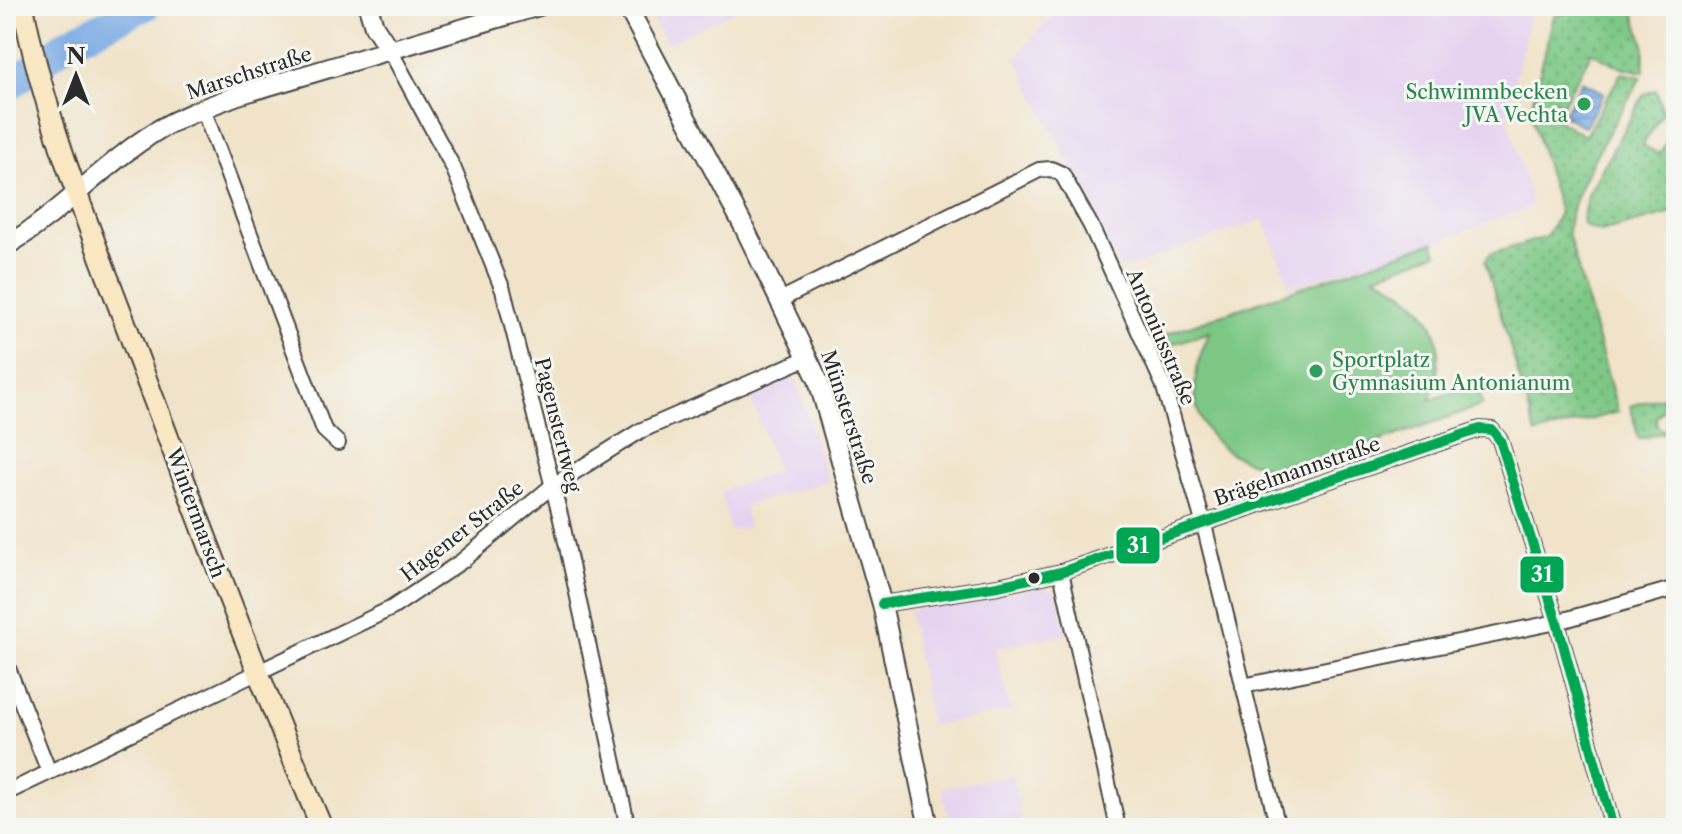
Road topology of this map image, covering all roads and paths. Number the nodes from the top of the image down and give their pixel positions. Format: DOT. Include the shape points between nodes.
graph roads {
  1 [pos="23,6"];
  2 [pos="368,6"];
  3 [pos="539,6"];
  4 [pos="627,6"];
  5 [pos="391,52"];
  6 [pos="203,109"];
  7 [pos="78,195"];
  8 [pos="6,246"];
  9 [pos="780,300"];
  10 [pos="809,357"];
  11 [pos="338,443"];
  12 [pos="552,486"];
  13 [pos="1204,525"];
  14 [pos="1061,572"];
  15 [pos="1676,588"];
  16 [pos="882,604"];
  17 [pos="1557,622"];
  18 [pos="6,663"];
  19 [pos="256,674"];
  20 [pos="1243,686"];
  21 [pos="49,772"];
  22 [pos="6,793"];
  23 [pos="322,828"];
  24 [pos="628,828"];
  25 [pos="929,828"];
  26 [pos="1118,828"];
  27 [pos="1278,828"];
  28 [pos="1613,828"];
  1 -- 7 [label="main road, Wintermarsch"];
  2 -- 5 [label="street" via="381,41"];
  3 -- 5 [label="street, Marschstraße"];
  4 -- 9 [label="street, Münsterstraße"];
  5 -- 6 [label="street, Marschstraße"];
  5 -- 12 [label="street, Pagenstertweg" via="453,167 503,290"];
  6 -- 7 [label="street, Marschstraße" via="160,129"];
  6 -- 11 [label="street" via="324,430"];
  7 -- 8 [label="street, Marschstraße"];
  7 -- 19 [label="main road, Wintermarsch"];
  9 -- 10 [label="street, Münsterstraße"];
  9 -- 13 [label="street, Antoniusstraße" via="1039,170 1062,174 1163,384"];
  10 -- 12 [label="street, Hagener Straße" via="640,431"];
  10 -- 16 [label="street, Münsterstraße"];
  12 -- 19 [label="street, Hagener Straße" via="426,587"];
  12 -- 24 [label="street, Pagenstertweg"];
  13 -- 14 [label="street, Brägelmannstraße"];
  13 -- 17 [label="street, Brägelmannstraße" via="1480,429 1492,430 1500,440"];
  13 -- 20 [label="street, Antoniusstraße"];
  14 -- 16 [label="street, Brägelmannstraße"];
  14 -- 26 [label="street"];
  15 -- 17 [label="street"];
  16 -- 25 [label="street, Münsterstraße"];
  17 -- 20 [label="street"];
  17 -- 28 [label="street"];
  18 -- 21 [label="street"];
  19 -- 21 [label="street, Hagener Straße"];
  19 -- 23 [label="main road, Wintermarsch"];
  20 -- 27 [label="street, Antoniusstraße"];
  21 -- 22 [label="street, Hagener Straße"];
}
